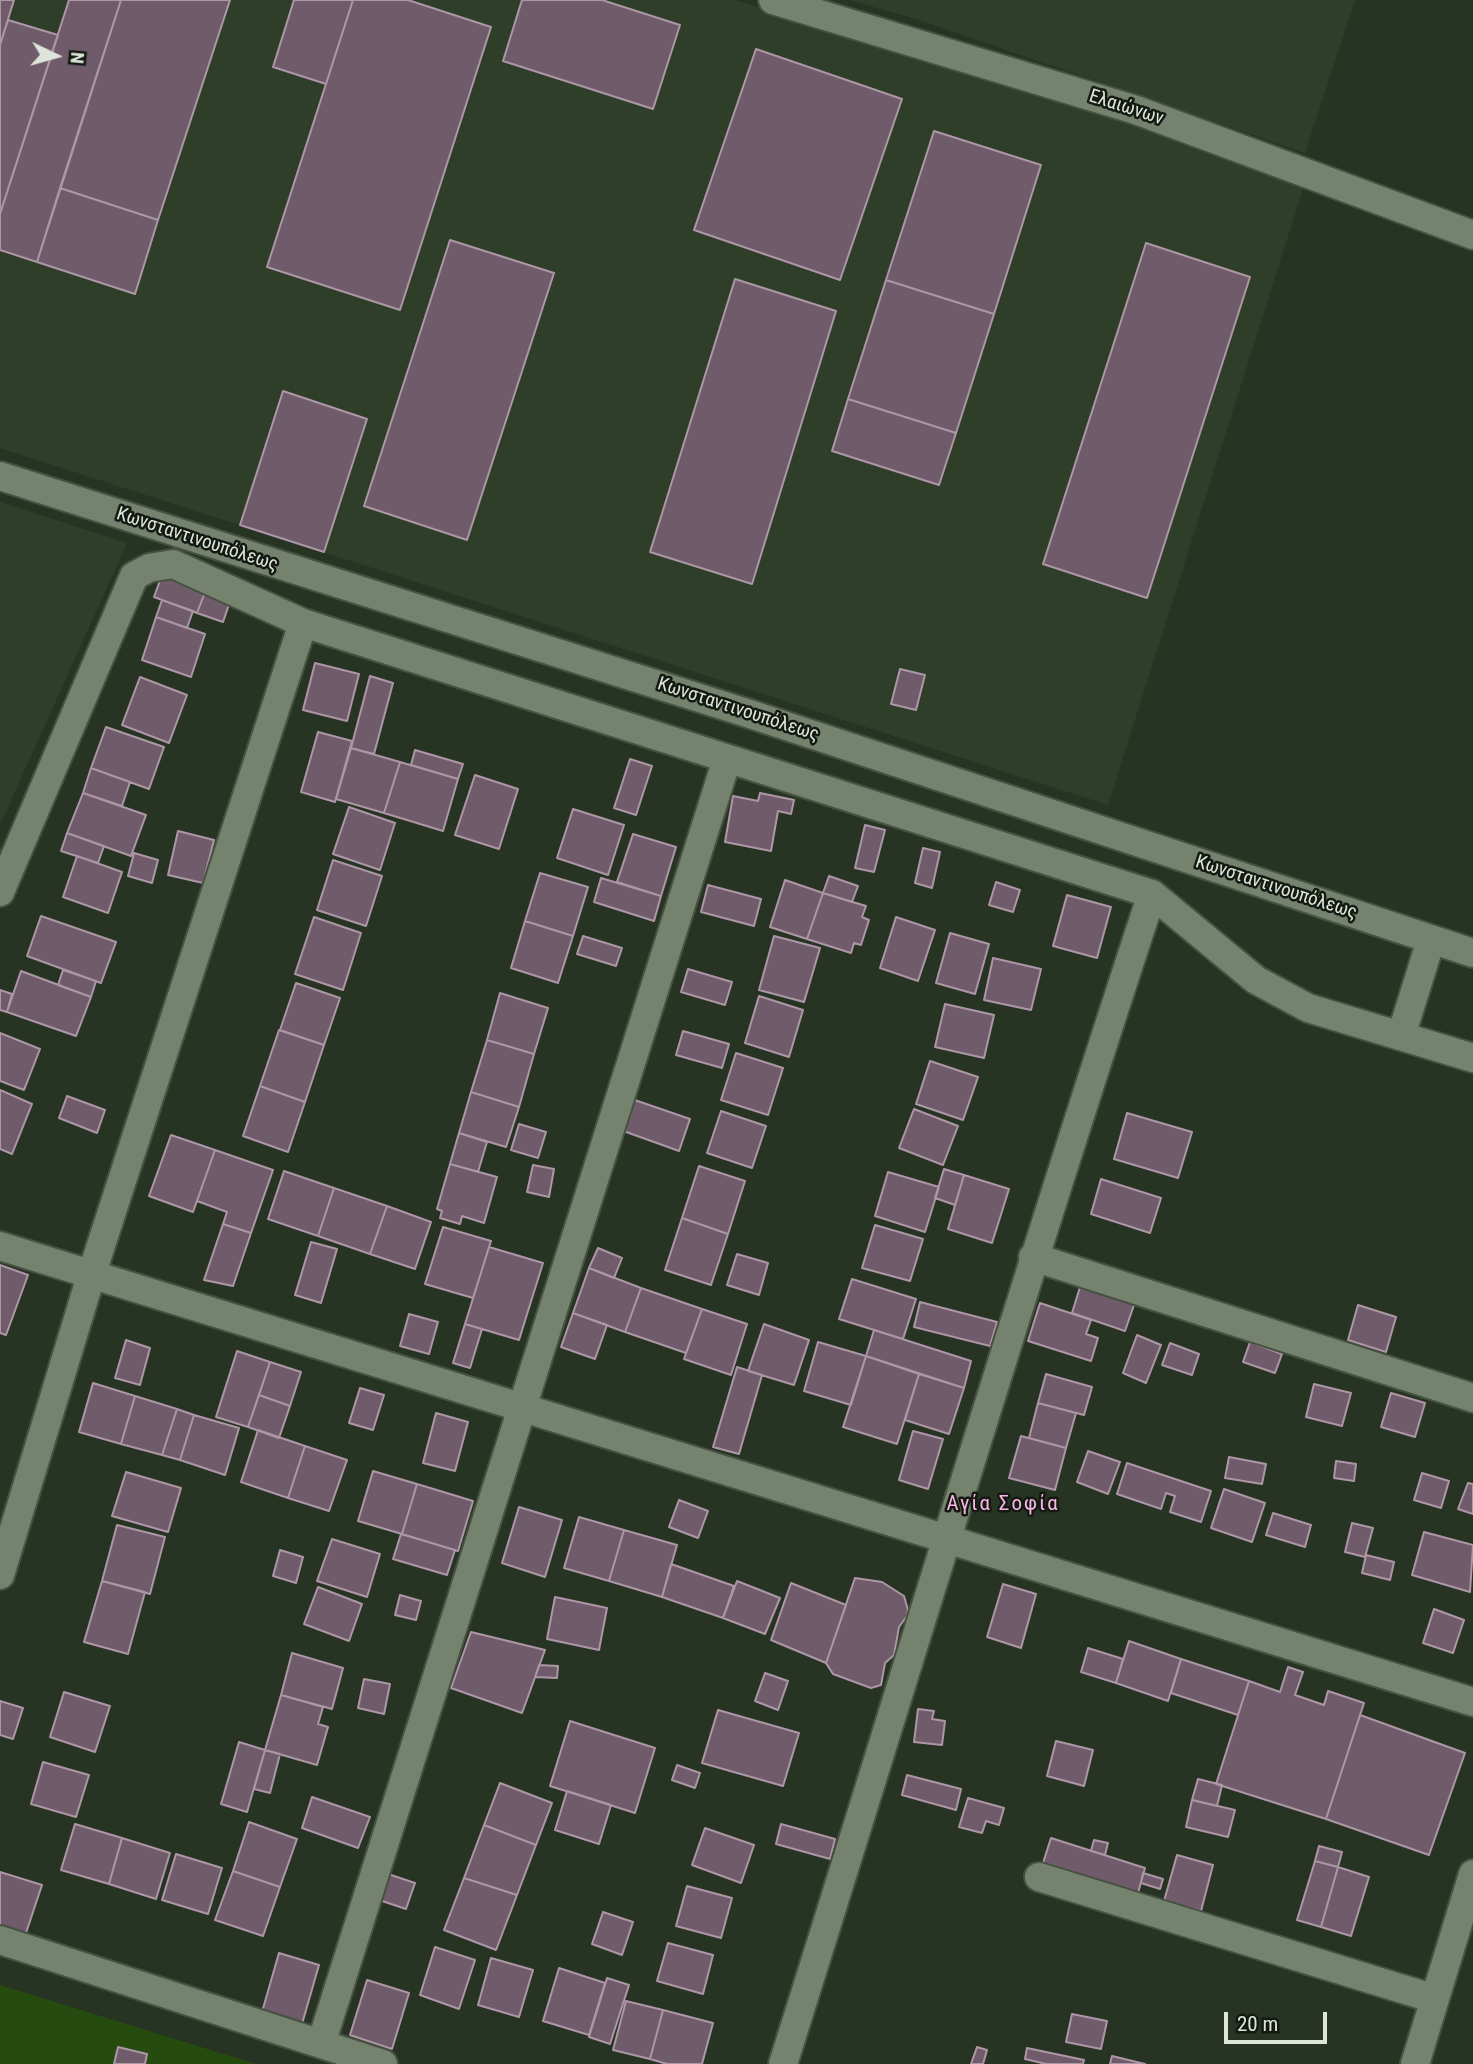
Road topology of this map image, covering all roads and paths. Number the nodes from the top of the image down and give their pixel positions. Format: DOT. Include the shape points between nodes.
graph roads {
  1 [pos="773,0"];
  2 [pos="1473,235"];
  3 [pos="0,476"];
  4 [pos="303,623"];
  5 [pos="727,758"];
  6 [pos="0,892"];
  7 [pos="1152,894"];
  8 [pos="1431,940"];
  9 [pos="1473,953"];
  10 [pos="1401,1036"];
  11 [pos="1473,1058"];
  12 [pos="0,1246"];
  13 [pos="1033,1257"];
  14 [pos="92,1276"];
  15 [pos="1473,1398"];
  16 [pos="522,1407"];
  17 [pos="949,1538"];
  18 [pos="0,1575"];
  19 [pos="1473,1702"];
  20 [pos="1473,1874"];
  21 [pos="1039,1877"];
  22 [pos="0,1940"];
  23 [pos="1435,1998"];
  24 [pos="321,2044"];
  25 [pos="383,2064"];
  26 [pos="783,2064"];
  27 [pos="1415,2064"];
  1 -- 2 [label="street, Ελαιώνων" via="1136,110"];
  3 -- 8 [label="street, Κωνσταντινουπόλεως" via="750,713"];
  4 -- 5 [label="street"];
  4 -- 6 [label="street" via="173,564 134,576"];
  4 -- 14 [label="street"];
  5 -- 7 [label="street"];
  5 -- 16 [label="street"];
  7 -- 10 [label="street" via="1256,980 1308,1008"];
  7 -- 13 [label="street"];
  8 -- 9 [label="street, Κωνσταντινουπόλεως"];
  8 -- 10 [label="street"];
  10 -- 11 [label="street"];
  12 -- 14 [label="street"];
  13 -- 15 [label="street"];
  13 -- 17 [label="street"];
  14 -- 16 [label="street"];
  14 -- 18 [label="street"];
  16 -- 17 [label="street"];
  16 -- 24 [label="street"];
  17 -- 19 [label="street"];
  17 -- 26 [label="street"];
  20 -- 23 [label="street"];
  21 -- 23 [label="street"];
  22 -- 24 [label="street"];
  23 -- 27 [label="street"];
  24 -- 25 [label="street"];
}
